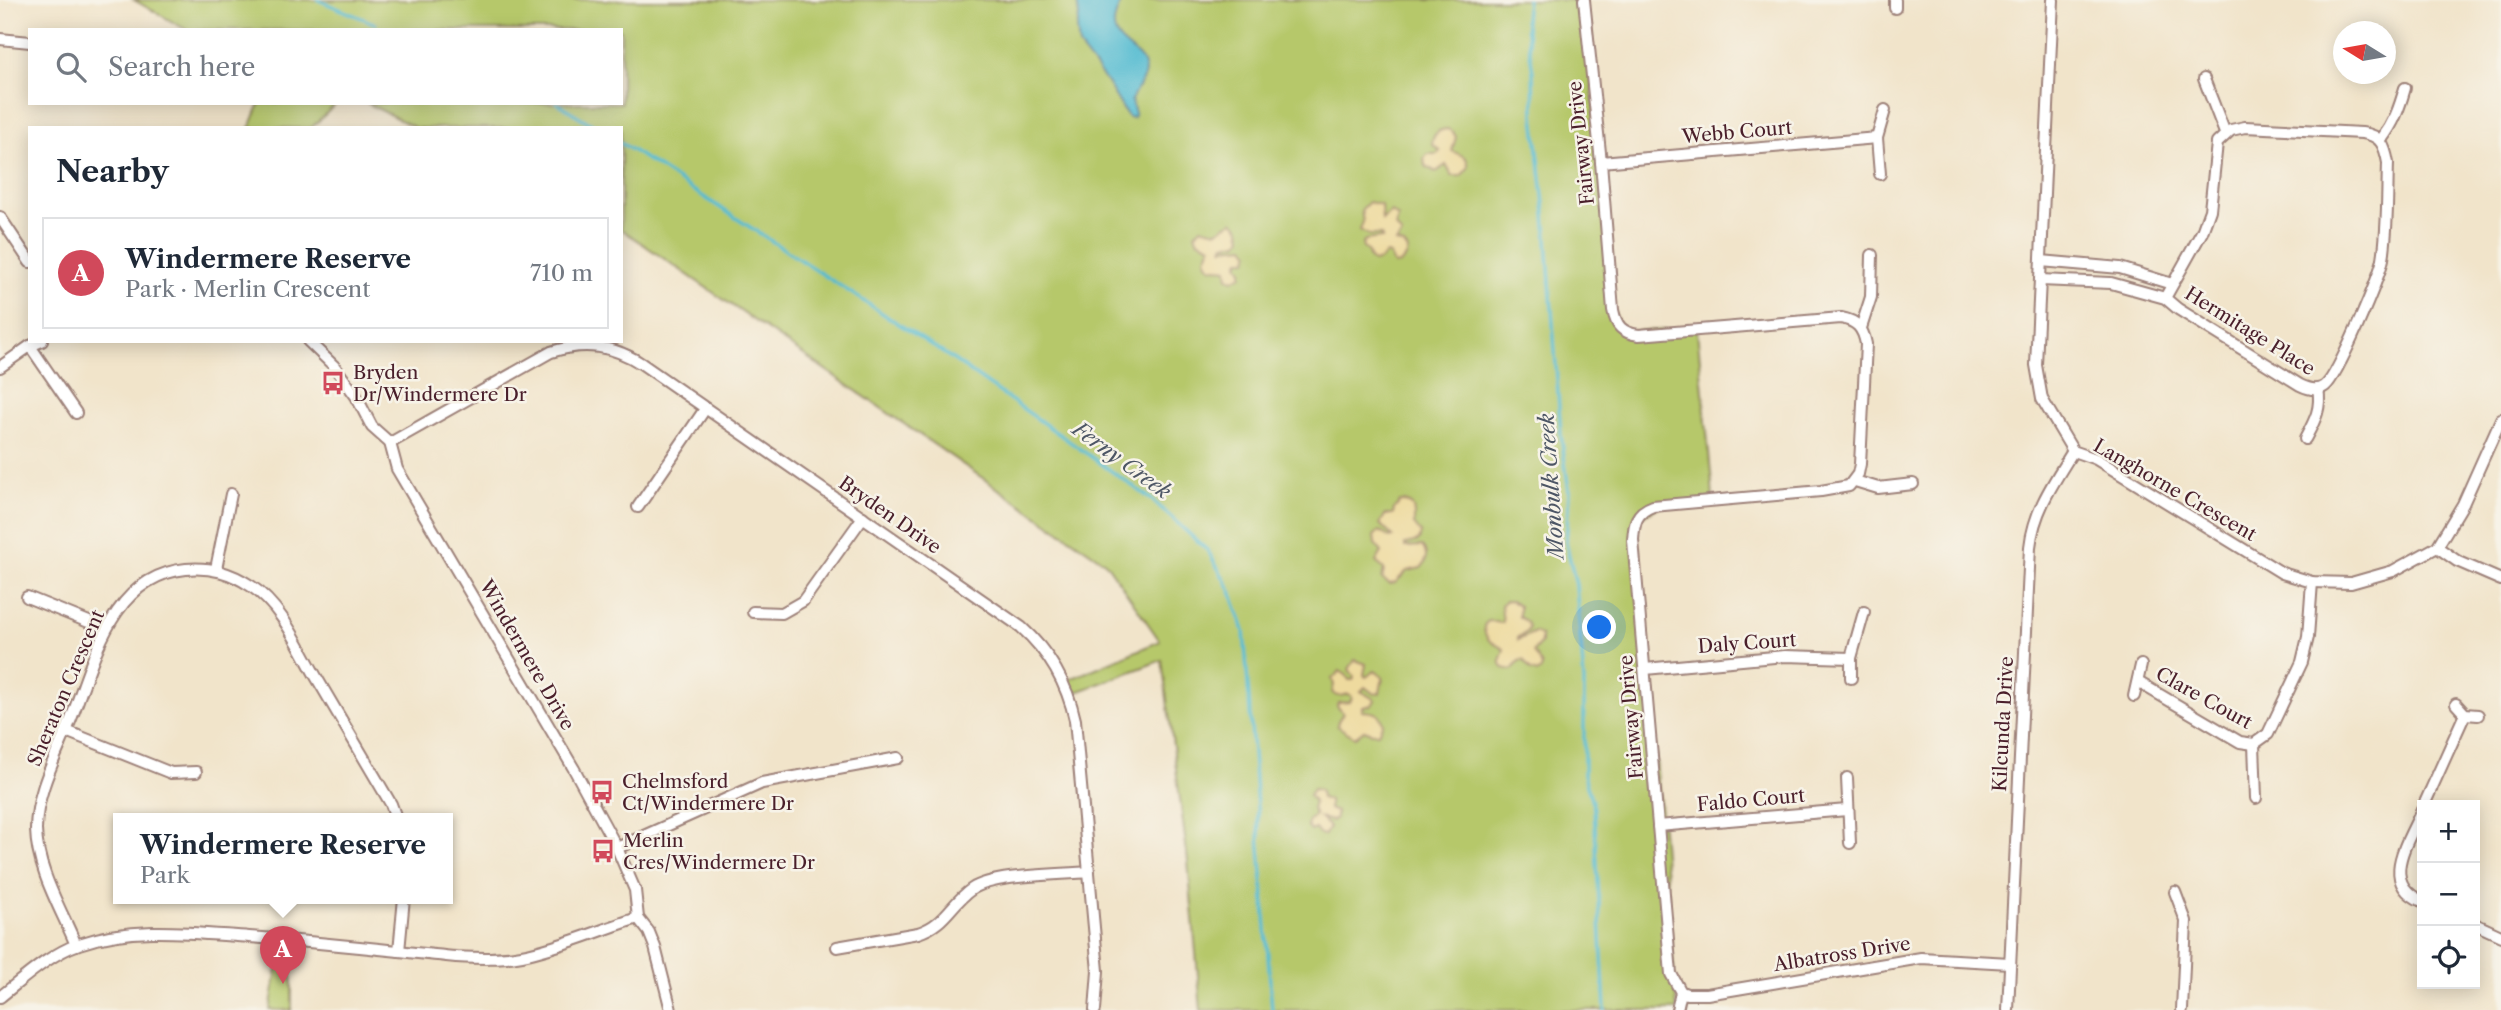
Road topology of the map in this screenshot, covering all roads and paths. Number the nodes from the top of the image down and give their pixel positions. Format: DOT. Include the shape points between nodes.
graph roads {
  1 [pos="1584,0"];
  2 [pos="2053,0"];
  3 [pos="0,39"];
  4 [pos="28,42"];
  5 [pos="2204,79"];
  6 [pos="2404,88"];
  7 [pos="1885,110"];
  8 [pos="2225,133"];
  9 [pos="1877,138"];
  10 [pos="2381,140"];
  11 [pos="1601,162"];
  12 [pos="1880,174"];
  13 [pos="0,216"];
  14 [pos="1872,255"];
  15 [pos="28,259"];
  16 [pos="2041,261"];
  17 [pos="2040,280"];
  18 [pos="2172,284"];
  19 [pos="2165,298"];
  20 [pos="1861,328"];
  21 [pos="310,343"];
  22 [pos="32,344"];
  23 [pos="0,367"];
  24 [pos="2318,389"];
  25 [pos="705,409"];
  26 [pos="76,413"];
  27 [pos="2501,419"];
  28 [pos="2305,439"];
  29 [pos="390,443"];
  30 [pos="2073,451"];
  31 [pos="1854,481"];
  32 [pos="1913,484"];
  33 [pos="231,494"];
  34 [pos="638,508"];
  35 [pos="863,517"];
  36 [pos="2437,547"];
  37 [pos="216,569"];
  38 [pos="2501,580"];
  39 [pos="2312,582"];
  40 [pos="27,597"];
  41 [pos="752,612"];
  42 [pos="1864,612"];
  43 [pos="106,629"];
  44 [pos="1851,658"];
  45 [pos="2141,665"];
  46 [pos="1645,668"];
  47 [pos="1851,678"];
  48 [pos="2138,682"];
  49 [pos="2134,696"];
  50 [pos="2456,704"];
  51 [pos="2465,715"];
  52 [pos="2479,715"];
  53 [pos="66,731"];
  54 [pos="2254,744"];
  55 [pos="898,758"];
  56 [pos="196,772"];
  57 [pos="1847,778"];
  58 [pos="2256,798"];
  59 [pos="2426,800"];
  60 [pos="1847,810"];
  61 [pos="394,813"];
  62 [pos="2417,821"];
  63 [pos="1658,826"];
  64 [pos="1850,843"];
  65 [pos="617,848"];
  66 [pos="1089,872"];
  67 [pos="2175,892"];
  68 [pos="2417,897"];
  69 [pos="403,904"];
  70 [pos="638,918"];
  71 [pos="2477,926"];
  72 [pos="2501,936"];
  73 [pos="76,945"];
  74 [pos="837,947"];
  75 [pos="399,951"];
  76 [pos="2010,963"];
  77 [pos="1681,992"];
  78 [pos="0,998"];
  79 [pos="671,1010"];
  80 [pos="1095,1010"];
  81 [pos="1677,1010"];
  82 [pos="2008,1010"];
  83 [pos="2182,1010"];
  1 -- 11 [label="street, Fairway Drive"];
  2 -- 16 [label="street, Langhorne Crescent"];
  3 -- 4 [label="street"];
  5 -- 8 [label="street"];
  6 -- 10 [label="street" via="2398,113"];
  7 -- 9 [label="street"];
  8 -- 10 [label="street" via="2245,127 2368,134"];
  8 -- 18 [label="street, Hermitage Place" via="2217,143 2213,200 2206,221"];
  9 -- 11 [label="street, Webb Court"];
  9 -- 12 [label="street"];
  10 -- 24 [label="street, Hermitage Place" via="2388,163 2382,264 2336,370"];
  11 -- 20 [label="street, Fairway Drive" via="1613,310 1622,331 1639,335 1841,318"];
  13 -- 15 [label="street"];
  14 -- 20 [label="street" via="1871,297"];
  16 -- 17 [label="street, Langhorne Crescent"];
  16 -- 18 [label="street, Hermitage Place" via="2120,268"];
  17 -- 19 [label="street, Hermitage Place" via="2105,282"];
  17 -- 30 [label="street, Langhorne Crescent" via="2035,355 2039,387"];
  18 -- 19 [label="street, Hermitage Place"];
  19 -- 24 [label="street, Hermitage Place" via="2300,385"];
  20 -- 31 [label="street" via="1866,344 1860,464"];
  21 -- 29 [label="street, Windermere Drive" via="334,366 372,427"];
  22 -- 23 [label="street"];
  22 -- 26 [label="street"];
  24 -- 28 [label="street, Hermitage Place" via="2318,416"];
  25 -- 29 [label="street, Bryden Drive" via="618,351 574,346 540,357"];
  25 -- 34 [label="street"];
  25 -- 35 [label="street, Bryden Drive"];
  27 -- 36 [label="street" via="2463,504"];
  29 -- 65 [label="street, Windermere Drive" via="397,469"];
  30 -- 39 [label="street, Langhorne Crescent" via="2096,459 2268,565"];
  30 -- 76 [label="street, Kilcunda Drive" via="2031,532"];
  31 -- 32 [label="street, Fairway Drive" via="1878,488"];
  31 -- 46 [label="street, Fairway Drive" via="1841,489 1653,506 1639,514 1633,540"];
  33 -- 37 [label="street"];
  35 -- 41 [label="street" via="803,601 782,614"];
  35 -- 66 [label="street, Bryden Drive" via="1021,627 1053,663 1075,720"];
  36 -- 38 [label="street"];
  36 -- 39 [label="street, Langhorne Crescent" via="2368,579"];
  37 -- 43 [label="street, Sheraton Crescent" via="177,570 149,580 134,590"];
  37 -- 61 [label="street, Sheraton Crescent" via="253,587 278,613"];
  39 -- 54 [label="street, Clare Court" via="2305,653 2273,726"];
  40 -- 43 [label="street"];
  42 -- 44 [label="street"];
  43 -- 53 [label="street, Sheraton Crescent"];
  44 -- 46 [label="street, Daly Court" via="1785,656"];
  44 -- 47 [label="street"];
  45 -- 48 [label="street, Clare Court"];
  46 -- 63 [label="street, Fairway Drive"];
  48 -- 49 [label="street, Clare Court"];
  48 -- 54 [label="street, Clare Court" via="2240,742"];
  50 -- 51 [label="street"];
  51 -- 52 [label="street"];
  51 -- 59 [label="street"];
  53 -- 56 [label="street" via="171,773"];
  53 -- 73 [label="street, Sheraton Crescent" via="42,792 36,832 43,869"];
  54 -- 58 [label="street, Clare Court"];
  55 -- 65 [label="street" via="762,783"];
  57 -- 60 [label="street"];
  60 -- 63 [label="street, Faldo Court"];
  60 -- 64 [label="street"];
  62 -- 68 [label="street" via="2399,874 2401,884"];
  63 -- 77 [label="street, Fairway Drive" via="1671,974"];
  65 -- 70 [label="street, Windermere Drive" via="635,890"];
  66 -- 74 [label="street" via="981,884 929,929"];
  66 -- 80 [label="street, Bryden Drive" via="1098,971"];
  67 -- 83 [label="street" via="2186,921"];
  69 -- 75 [label="street"];
  70 -- 75 [label="street" via="519,956 456,957"];
  70 -- 79 [label="street, Windermere Drive" via="655,947"];
  71 -- 72 [label="street"];
  73 -- 75 [label="street" via="126,933 164,932"];
  73 -- 78 [label="street"];
  76 -- 77 [label="street, Albatross Drive" via="1921,958 1707,994"];
  76 -- 82 [label="street, Kilcunda Drive"];
  77 -- 81 [label="street"];
}
